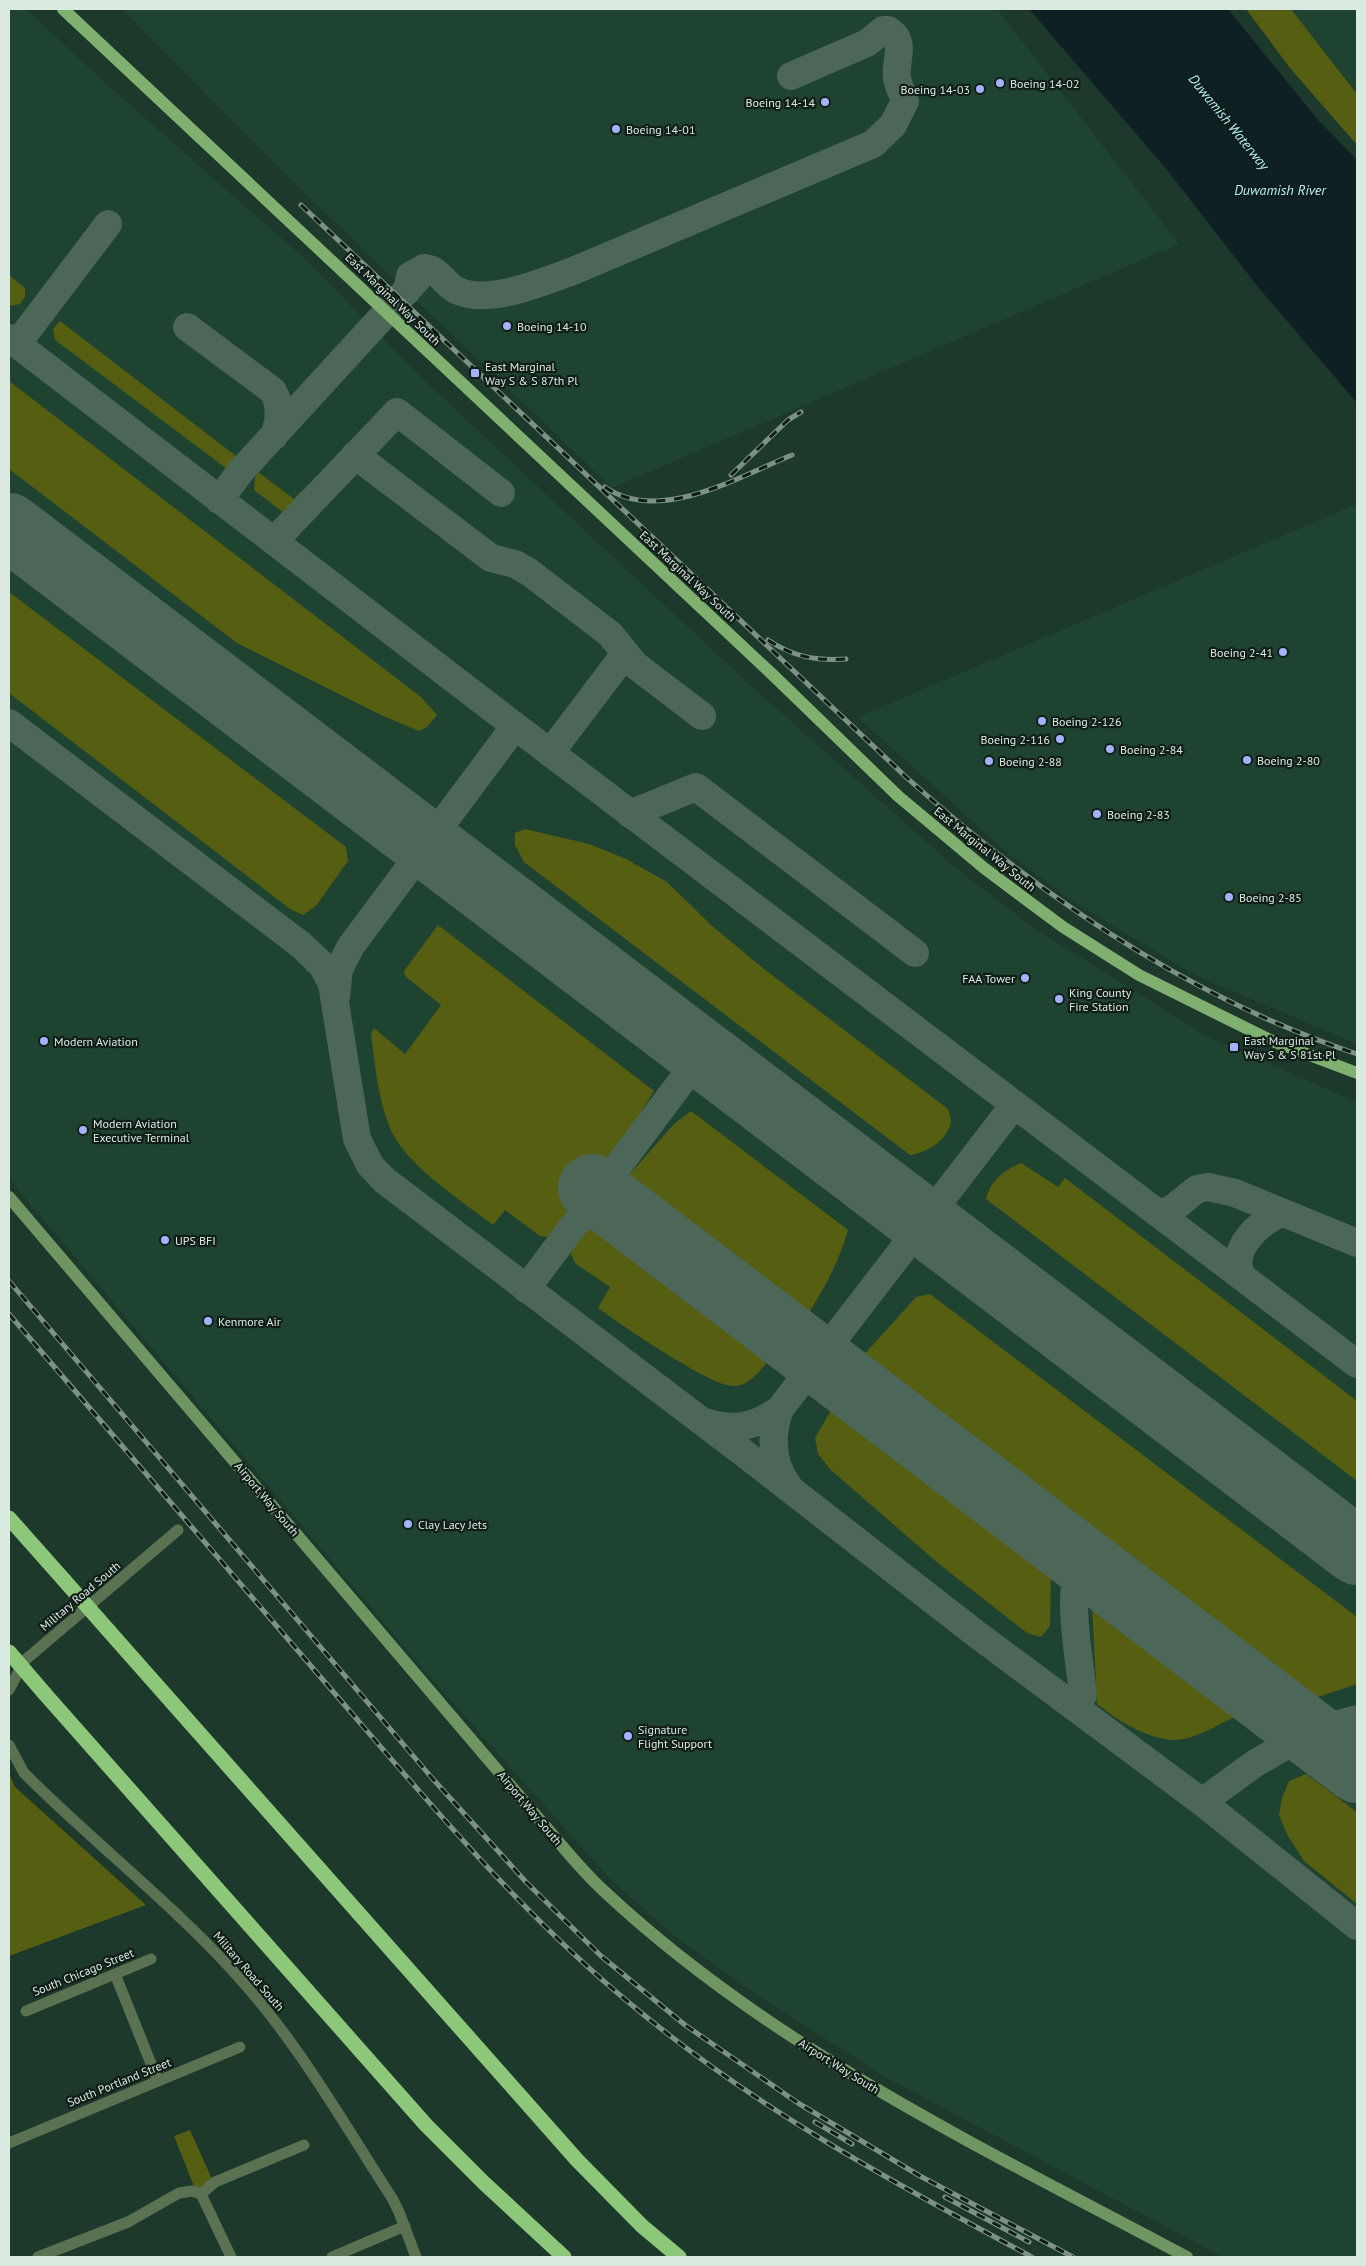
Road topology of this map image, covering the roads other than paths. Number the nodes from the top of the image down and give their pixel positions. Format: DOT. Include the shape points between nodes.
graph roads {
  1 [pos="63,9"];
  2 [pos="1357,1073"];
  3 [pos="9,1197"];
  4 [pos="9,1518"];
  5 [pos="178,1530"];
  6 [pos="9,1652"];
  7 [pos="9,1690"];
  8 [pos="9,1746"];
  9 [pos="151,1959"];
  10 [pos="115,1974"];
  11 [pos="26,2011"];
  12 [pos="240,2047"];
  13 [pos="158,2081"];
  14 [pos="9,2143"];
  15 [pos="304,2145"];
  16 [pos="201,2194"];
  17 [pos="405,2226"];
  18 [pos="38,2257"];
  19 [pos="231,2257"];
  20 [pos="332,2257"];
  21 [pos="416,2257"];
  22 [pos="564,2257"];
  23 [pos="679,2257"];
  24 [pos="1187,2257"];
  1 -- 2 [label="main road, East Marginal Way South" via="898,796 984,868 1063,927 1139,975 1270,1040"];
  3 -- 24 [label="main road, Airport Way South" via="557,1840 611,1897 720,1987 828,2061 921,2115"];
  4 -- 23 [label="highway, bridge" via="577,2160 642,2226"];
  5 -- 7 [label="street, Military Road South" via="24,1661"];
  6 -- 22 [label="highway, bridge" via="426,2125"];
  8 -- 17 [label="street, Military Road South" via="24,1773 185,1922 253,1995 298,2054 392,2198"];
  9 -- 10 [label="street, South Chicago Street"];
  10 -- 11 [label="street, South Chicago Street"];
  10 -- 13 [label="street"];
  12 -- 13 [label="street, South Portland Street"];
  13 -- 14 [label="street, South Portland Street"];
  15 -- 16 [label="street" via="215,2182"];
  16 -- 18 [label="street" via="192,2191 179,2193 128,2222"];
  16 -- 19 [label="street"];
  17 -- 20 [label="street"];
  17 -- 21 [label="street, Military Road South"];
}
